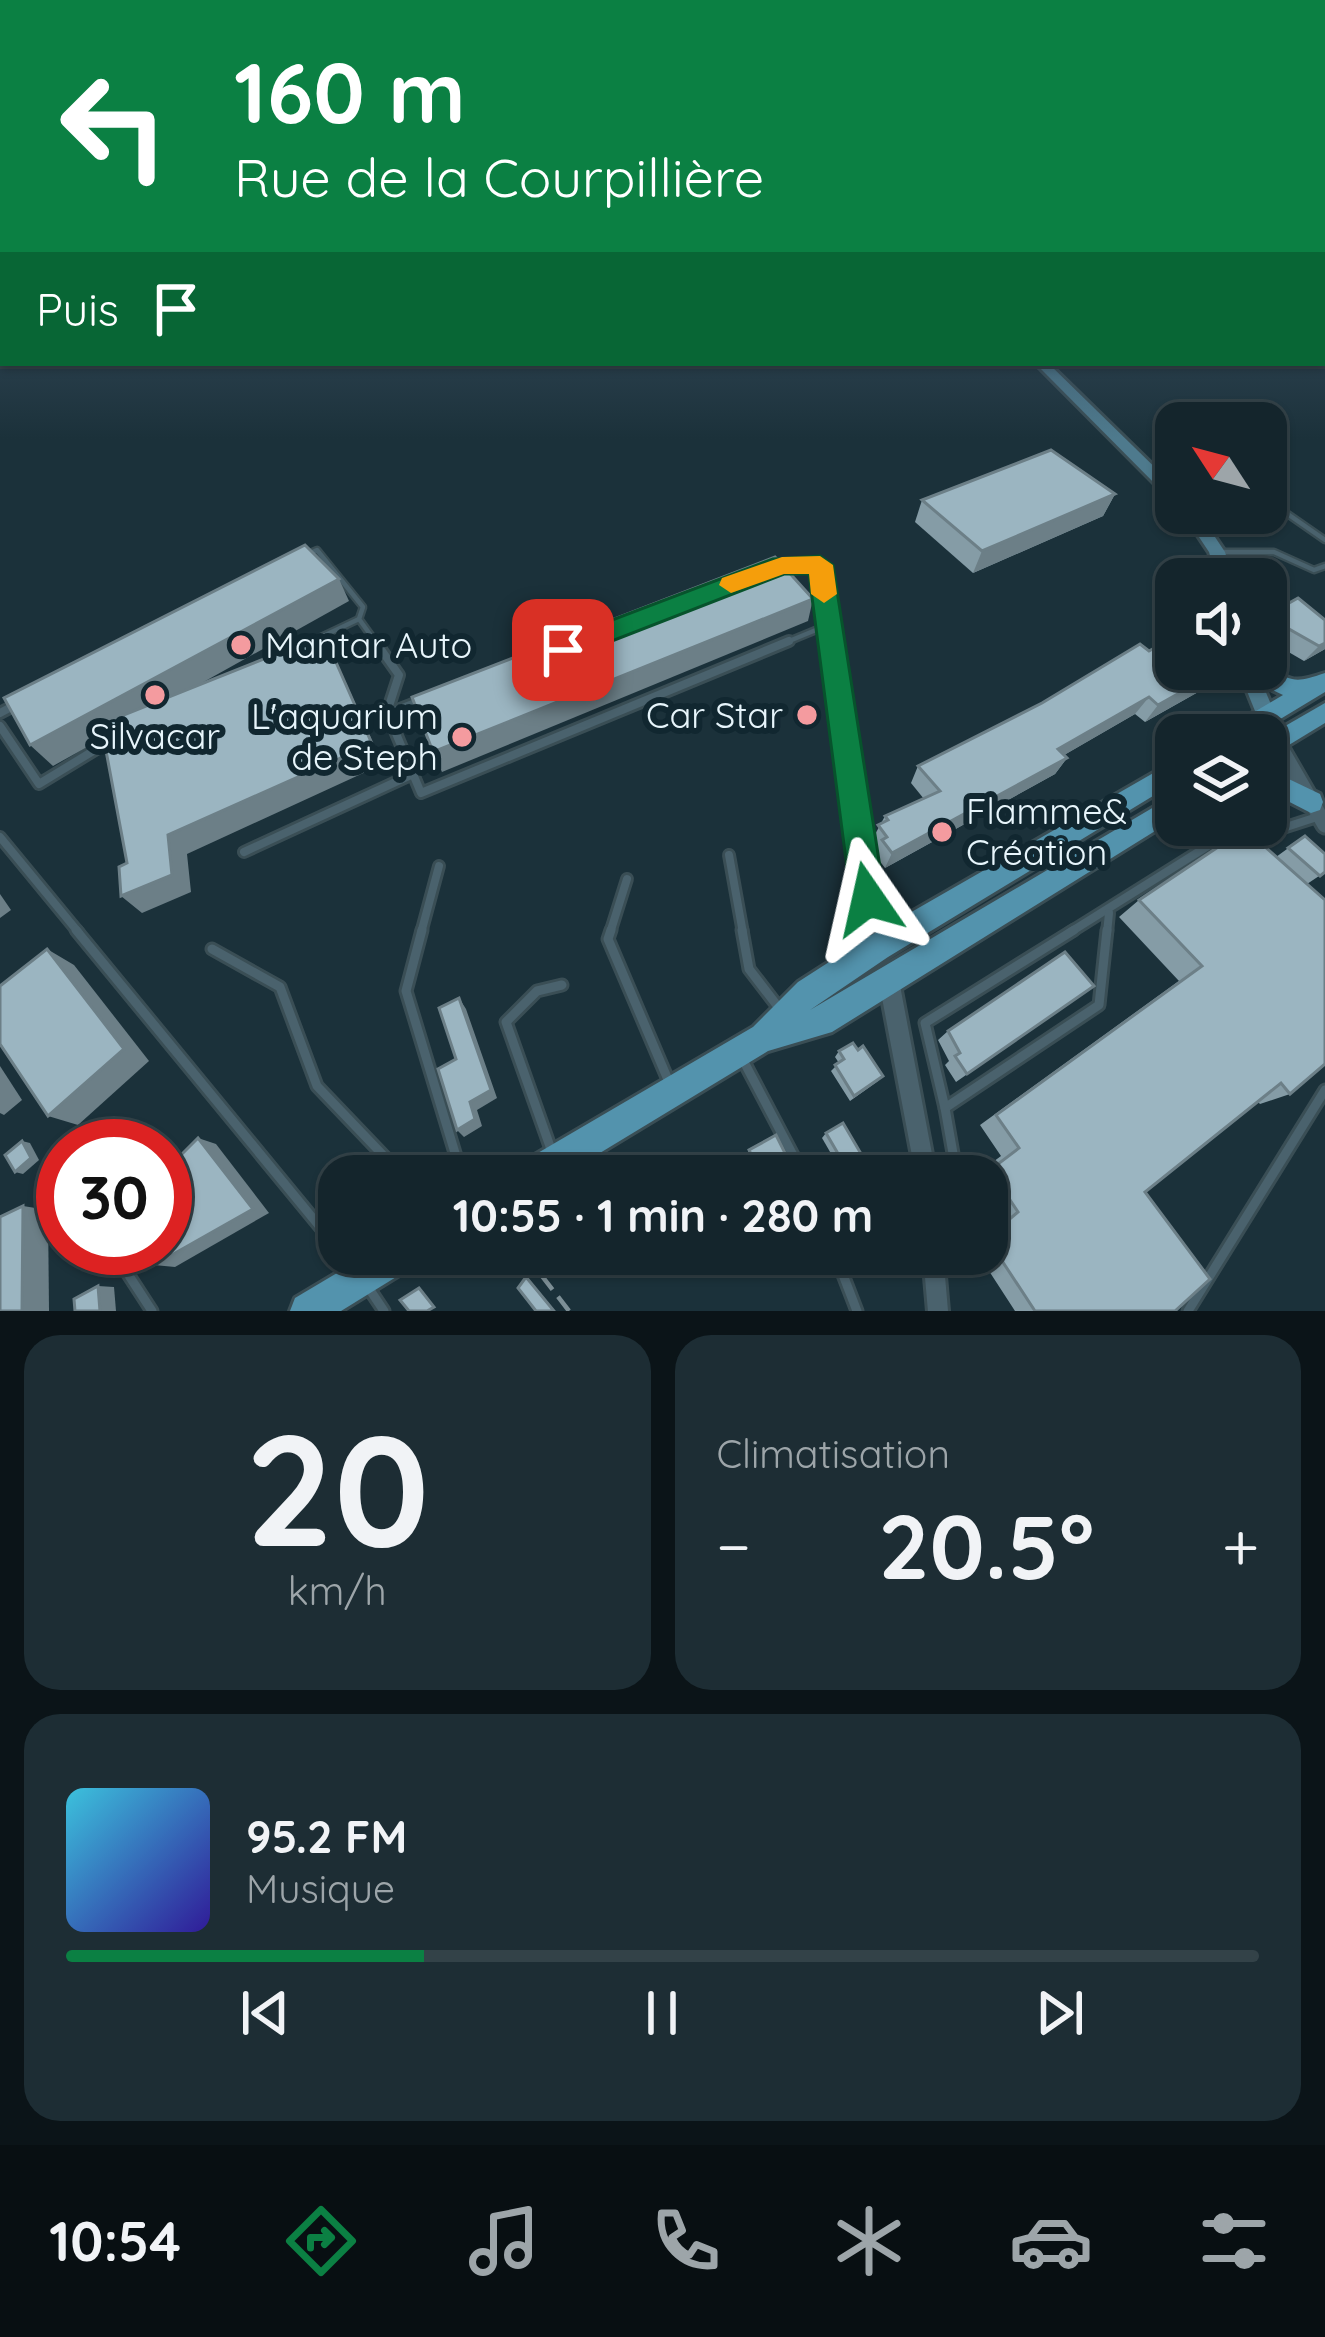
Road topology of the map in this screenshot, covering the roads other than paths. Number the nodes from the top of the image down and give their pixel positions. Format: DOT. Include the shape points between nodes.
graph roads {
  1 [pos="1045,366"];
  2 [pos="1155,476"];
  3 [pos="1287,514"];
  4 [pos="1205,534"];
  5 [pos="1325,540"];
  6 [pos="1217,552"];
  7 [pos="1219,558"];
  8 [pos="296,560"];
  9 [pos="1325,566"];
  10 [pos="760,574"];
  11 [pos="1287,607"];
  12 [pos="1305,618"];
  13 [pos="359,619"];
  14 [pos="828,625"];
  15 [pos="316,640"];
  16 [pos="1287,688"];
  17 [pos="454,692"];
  18 [pos="21,702"];
  19 [pos="1322,702"];
  20 [pos="0,713"];
  21 [pos="1287,715"];
  22 [pos="389,717"];
  23 [pos="0,726"];
  24 [pos="1287,732"];
  25 [pos="122,734"];
  26 [pos="1287,769"];
  27 [pos="413,774"];
  28 [pos="1155,782"];
  29 [pos="1287,792"];
  30 [pos="1155,801"];
  31 [pos="1320,815"];
  32 [pos="1155,818"];
  33 [pos="1287,826"];
  34 [pos="0,837"];
  35 [pos="1208,846"];
  36 [pos="1247,846"];
  37 [pos="244,852"];
  38 [pos="729,854"];
  39 [pos="1259,857"];
  40 [pos="439,866"];
  41 [pos="1073,868"];
  42 [pos="627,879"];
  43 [pos="1109,913"];
  44 [pos="878,947"];
  45 [pos="212,949"];
  46 [pos="890,981"];
  47 [pos="562,985"];
  48 [pos="762,1035"];
  49 [pos="1325,1090"];
  50 [pos="673,1091"];
  51 [pos="945,1108"];
  52 [pos="384,1155"];
  53 [pos="456,1155"];
  54 [pos="539,1155"];
  55 [pos="566,1155"];
  56 [pos="798,1155"];
  57 [pos="922,1155"];
  58 [pos="953,1155"];
  59 [pos="318,1224"];
  60 [pos="129,1275"];
  61 [pos="337,1275"];
  62 [pos="358,1275"];
  63 [pos="843,1275"];
  64 [pos="935,1275"];
  65 [pos="152,1311"];
  66 [pos="308,1311"];
  67 [pos="384,1311"];
  68 [pos="857,1311"];
  69 [pos="938,1311"];
  70 [pos="1188,1311"];
  1 -- 2 [label="street"];
  3 -- 5 [label="lane"];
  4 -- 6 [label="street"];
  6 -- 7 [label="street"];
  6 -- 9 [label="lane" via="1274,552 1314,570"];
  8 -- 13 [label="lane" via="317,550 363,607"];
  10 -- 14 [label="street" via="820,565"];
  11 -- 12 [label="lane"];
  13 -- 15 [label="lane"];
  13 -- 22 [label="lane" via="399,675"];
  14 -- 27 [label="lane" via="421,794"];
  14 -- 44 [label="street"];
  16 -- 19 [label="main road"];
  17 -- 22 [label="street"];
  18 -- 20 [label="lane"];
  19 -- 21 [label="main road"];
  19 -- 24 [label="main road"];
  22 -- 27 [label="lane"];
  23 -- 25 [label="lane" via="39,784"];
  26 -- 31 [label="street"];
  27 -- 37 [label="lane"];
  28 -- 44 [label="main road"];
  29 -- 31 [label="main road"];
  30 -- 41 [label="main road"];
  31 -- 33 [label="lane"];
  32 -- 41 [label="main road"];
  34 -- 59 [label="lane"];
  35 -- 43 [label="lane"];
  36 -- 39 [label="lane"];
  38 -- 48 [label="lane"];
  40 -- 53 [label="lane" via="406,991"];
  41 -- 46 [label="main road"];
  42 -- 50 [label="lane" via="608,939"];
  43 -- 51 [label="lane" via="1099,1005"];
  43 -- 51 [label="lane" via="926,1023"];
  44 -- 48 [label="main road" via="808,992"];
  45 -- 52 [label="lane" via="280,987 317,1086"];
  46 -- 48 [label="main road" via="821,1022"];
  46 -- 57 [label="street"];
  47 -- 54 [label="lane" via="532,993 506,1022"];
  48 -- 50 [label="main road"];
  48 -- 56 [label="lane"];
  49 -- 70 [label="lane"];
  50 -- 55 [label="main road"];
  51 -- 58 [label="lane"];
  60 -- 65 [label="lane"];
  61 -- 66 [label="main road"];
  62 -- 67 [label="lane"];
  63 -- 68 [label="lane"];
  64 -- 69 [label="street"];
}
